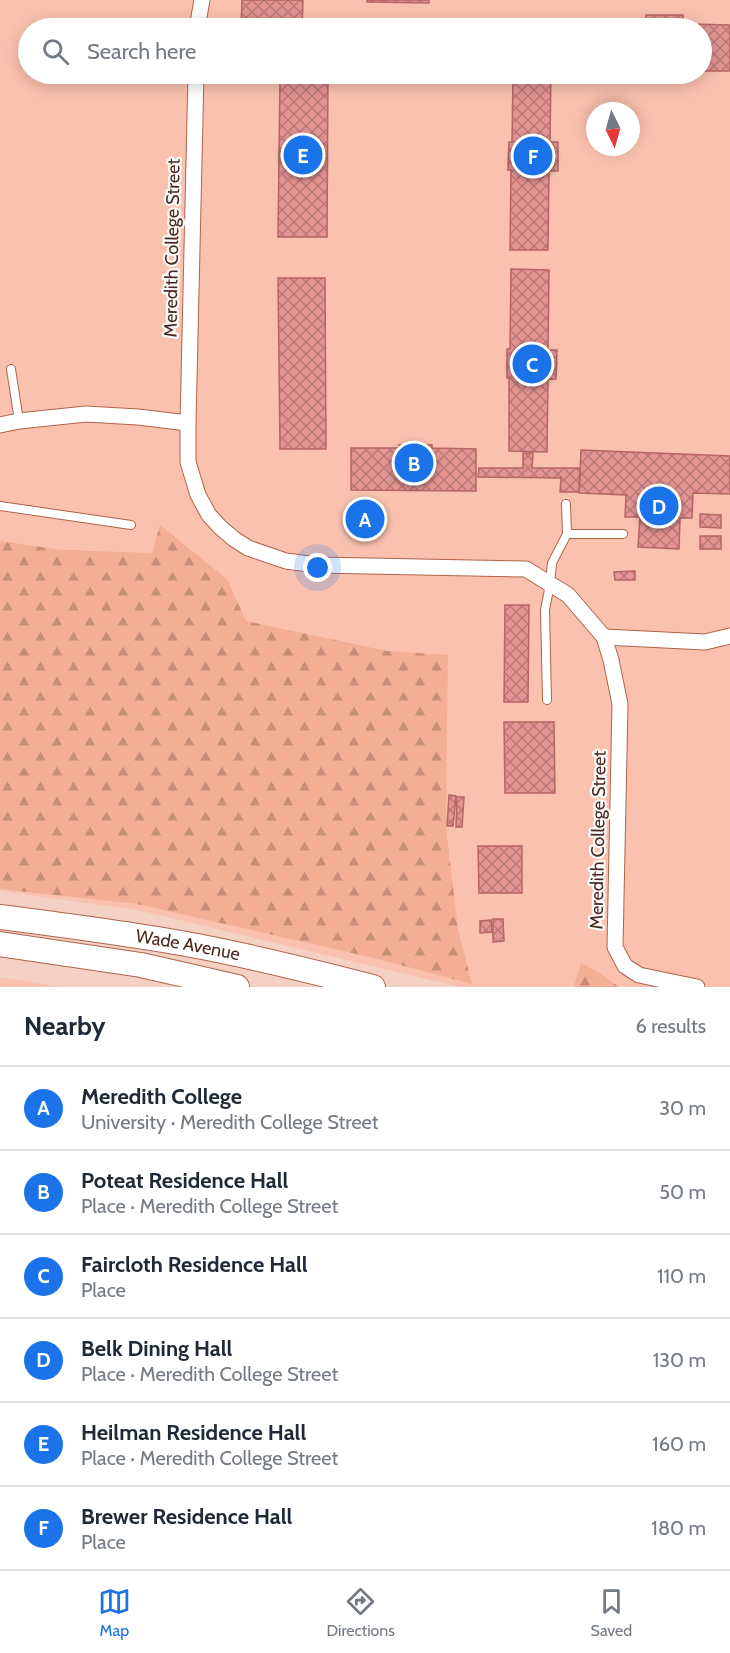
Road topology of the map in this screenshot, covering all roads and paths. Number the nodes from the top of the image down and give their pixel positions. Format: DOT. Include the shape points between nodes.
graph roads {
  1 [pos="202,0"];
  2 [pos="199,18"];
  3 [pos="196,84"];
  4 [pos="11,369"];
  5 [pos="19,421"];
  6 [pos="188,423"];
  7 [pos="0,425"];
  8 [pos="566,504"];
  9 [pos="0,506"];
  10 [pos="131,525"];
  11 [pos="567,534"];
  12 [pos="623,534"];
  13 [pos="550,584"];
  14 [pos="730,636"];
  15 [pos="604,638"];
  16 [pos="548,700"];
  17 [pos="0,917"];
  18 [pos="0,944"];
  19 [pos="237,987"];
  20 [pos="373,987"];
  21 [pos="697,987"];
  1 -- 2 [label="street"];
  3 -- 6 [label="street, Meredith College Street"];
  4 -- 5 [label="lane"];
  5 -- 6 [label="street" via="86,414"];
  5 -- 7 [label="street"];
  6 -- 13 [label="street, Meredith College Street" via="188,462 198,495 220,527 248,548 286,561 317,565 526,569"];
  8 -- 11 [label="lane"];
  9 -- 10 [label="lane"];
  11 -- 12 [label="lane"];
  11 -- 13 [label="lane" via="552,563"];
  13 -- 15 [label="street, Meredith College Street" via="568,595"];
  13 -- 16 [label="lane" via="545,610"];
  14 -- 15 [label="street" via="705,642"];
  15 -- 21 [label="street, Meredith College Street" via="620,704 615,947 625,966 639,975"];
  17 -- 20 [label="main road, Wade Avenue" via="188,944"];
  18 -- 19 [label="main road, Wade Avenue" via="141,965"];
}
